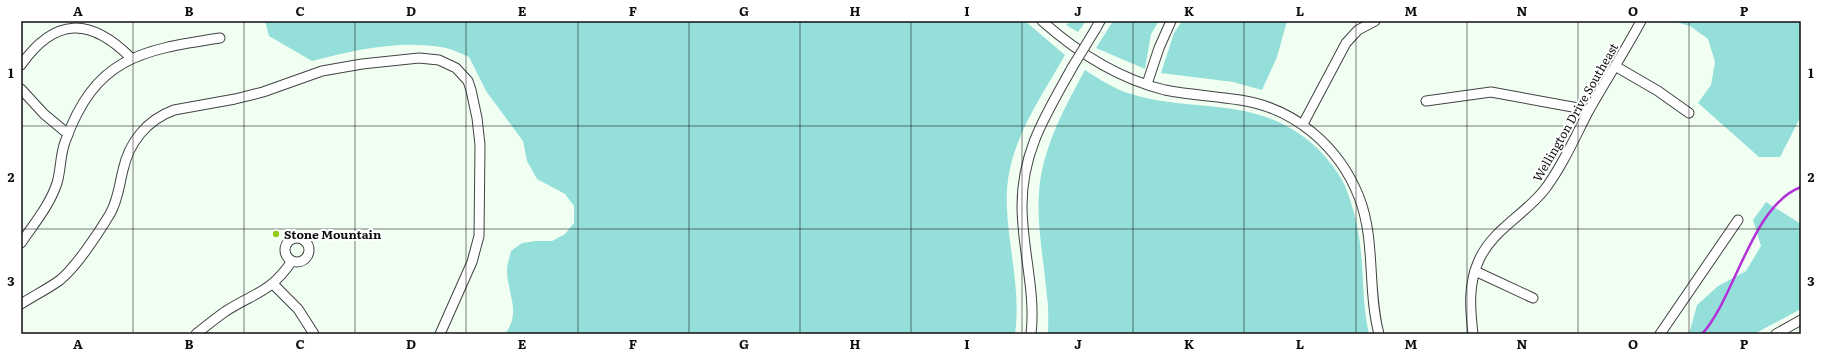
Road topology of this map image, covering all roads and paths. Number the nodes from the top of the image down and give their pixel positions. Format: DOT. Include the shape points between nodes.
graph roads {
  1 [pos="1042,21"];
  2 [pos="1100,21"];
  3 [pos="1171,21"];
  4 [pos="1375,21"];
  5 [pos="1641,21"];
  6 [pos="1053,24"];
  7 [pos="220,38"];
  8 [pos="131,58"];
  9 [pos="21,65"];
  10 [pos="1615,66"];
  11 [pos="1147,84"];
  12 [pos="21,89"];
  13 [pos="1426,101"];
  14 [pos="1589,110"];
  15 [pos="1689,113"];
  16 [pos="1303,124"];
  17 [pos="68,134"];
  18 [pos="1738,220"];
  19 [pos="21,243"];
  20 [pos="292,261"];
  21 [pos="1475,271"];
  22 [pos="274,284"];
  23 [pos="1533,298"];
  24 [pos="21,304"];
  25 [pos="1801,320"];
  26 [pos="196,334"];
  27 [pos="314,334"];
  28 [pos="440,334"];
  29 [pos="1031,334"];
  30 [pos="1379,334"];
  31 [pos="1473,334"];
  32 [pos="1660,334"];
  33 [pos="1776,334"];
  1 -- 6 [label="street"];
  2 -- 29 [label="street, bridge" via="1040,125 1025,166 1022,208 1032,304"];
  3 -- 11 [label="street"];
  4 -- 16 [label="street" via="1358,30 1346,43"];
  5 -- 10 [label="street, Wellington Drive Southeast"];
  6 -- 11 [label="street" via="1074,47 1112,70"];
  7 -- 8 [label="street" via="163,48"];
  8 -- 9 [label="street" via="100,35 80,28 70,28 50,34"];
  8 -- 17 [label="street" via="108,73 95,88 83,104"];
  10 -- 14 [label="street, Wellington Drive Southeast"];
  10 -- 15 [label="street"];
  11 -- 16 [label="street" via="1165,90 1258,104"];
  12 -- 17 [label="street" via="44,114"];
  13 -- 14 [label="street" via="1491,92"];
  14 -- 21 [label="street, Wellington Drive Southeast" via="1555,175 1531,205 1493,239"];
  16 -- 30 [label="street" via="1334,153 1346,170 1359,197 1368,235 1374,308"];
  17 -- 19 [label="street" via="56,186"];
  18 -- 32 [label="street"];
  20 -- 22 [label="street"];
  21 -- 23 [label="street"];
  21 -- 31 [label="street, Wellington Drive Southeast" via="1470,292"];
  22 -- 26 [label="street" via="226,311"];
  22 -- 27 [label="street" via="298,308"];
  24 -- 28 [label="street" via="59,280 76,262 115,202 131,148 146,127 162,114 263,92 322,71 419,58 448,63 468,81 473,95 480,145 479,236 472,262"];
  25 -- 33 [label="street"];
}
